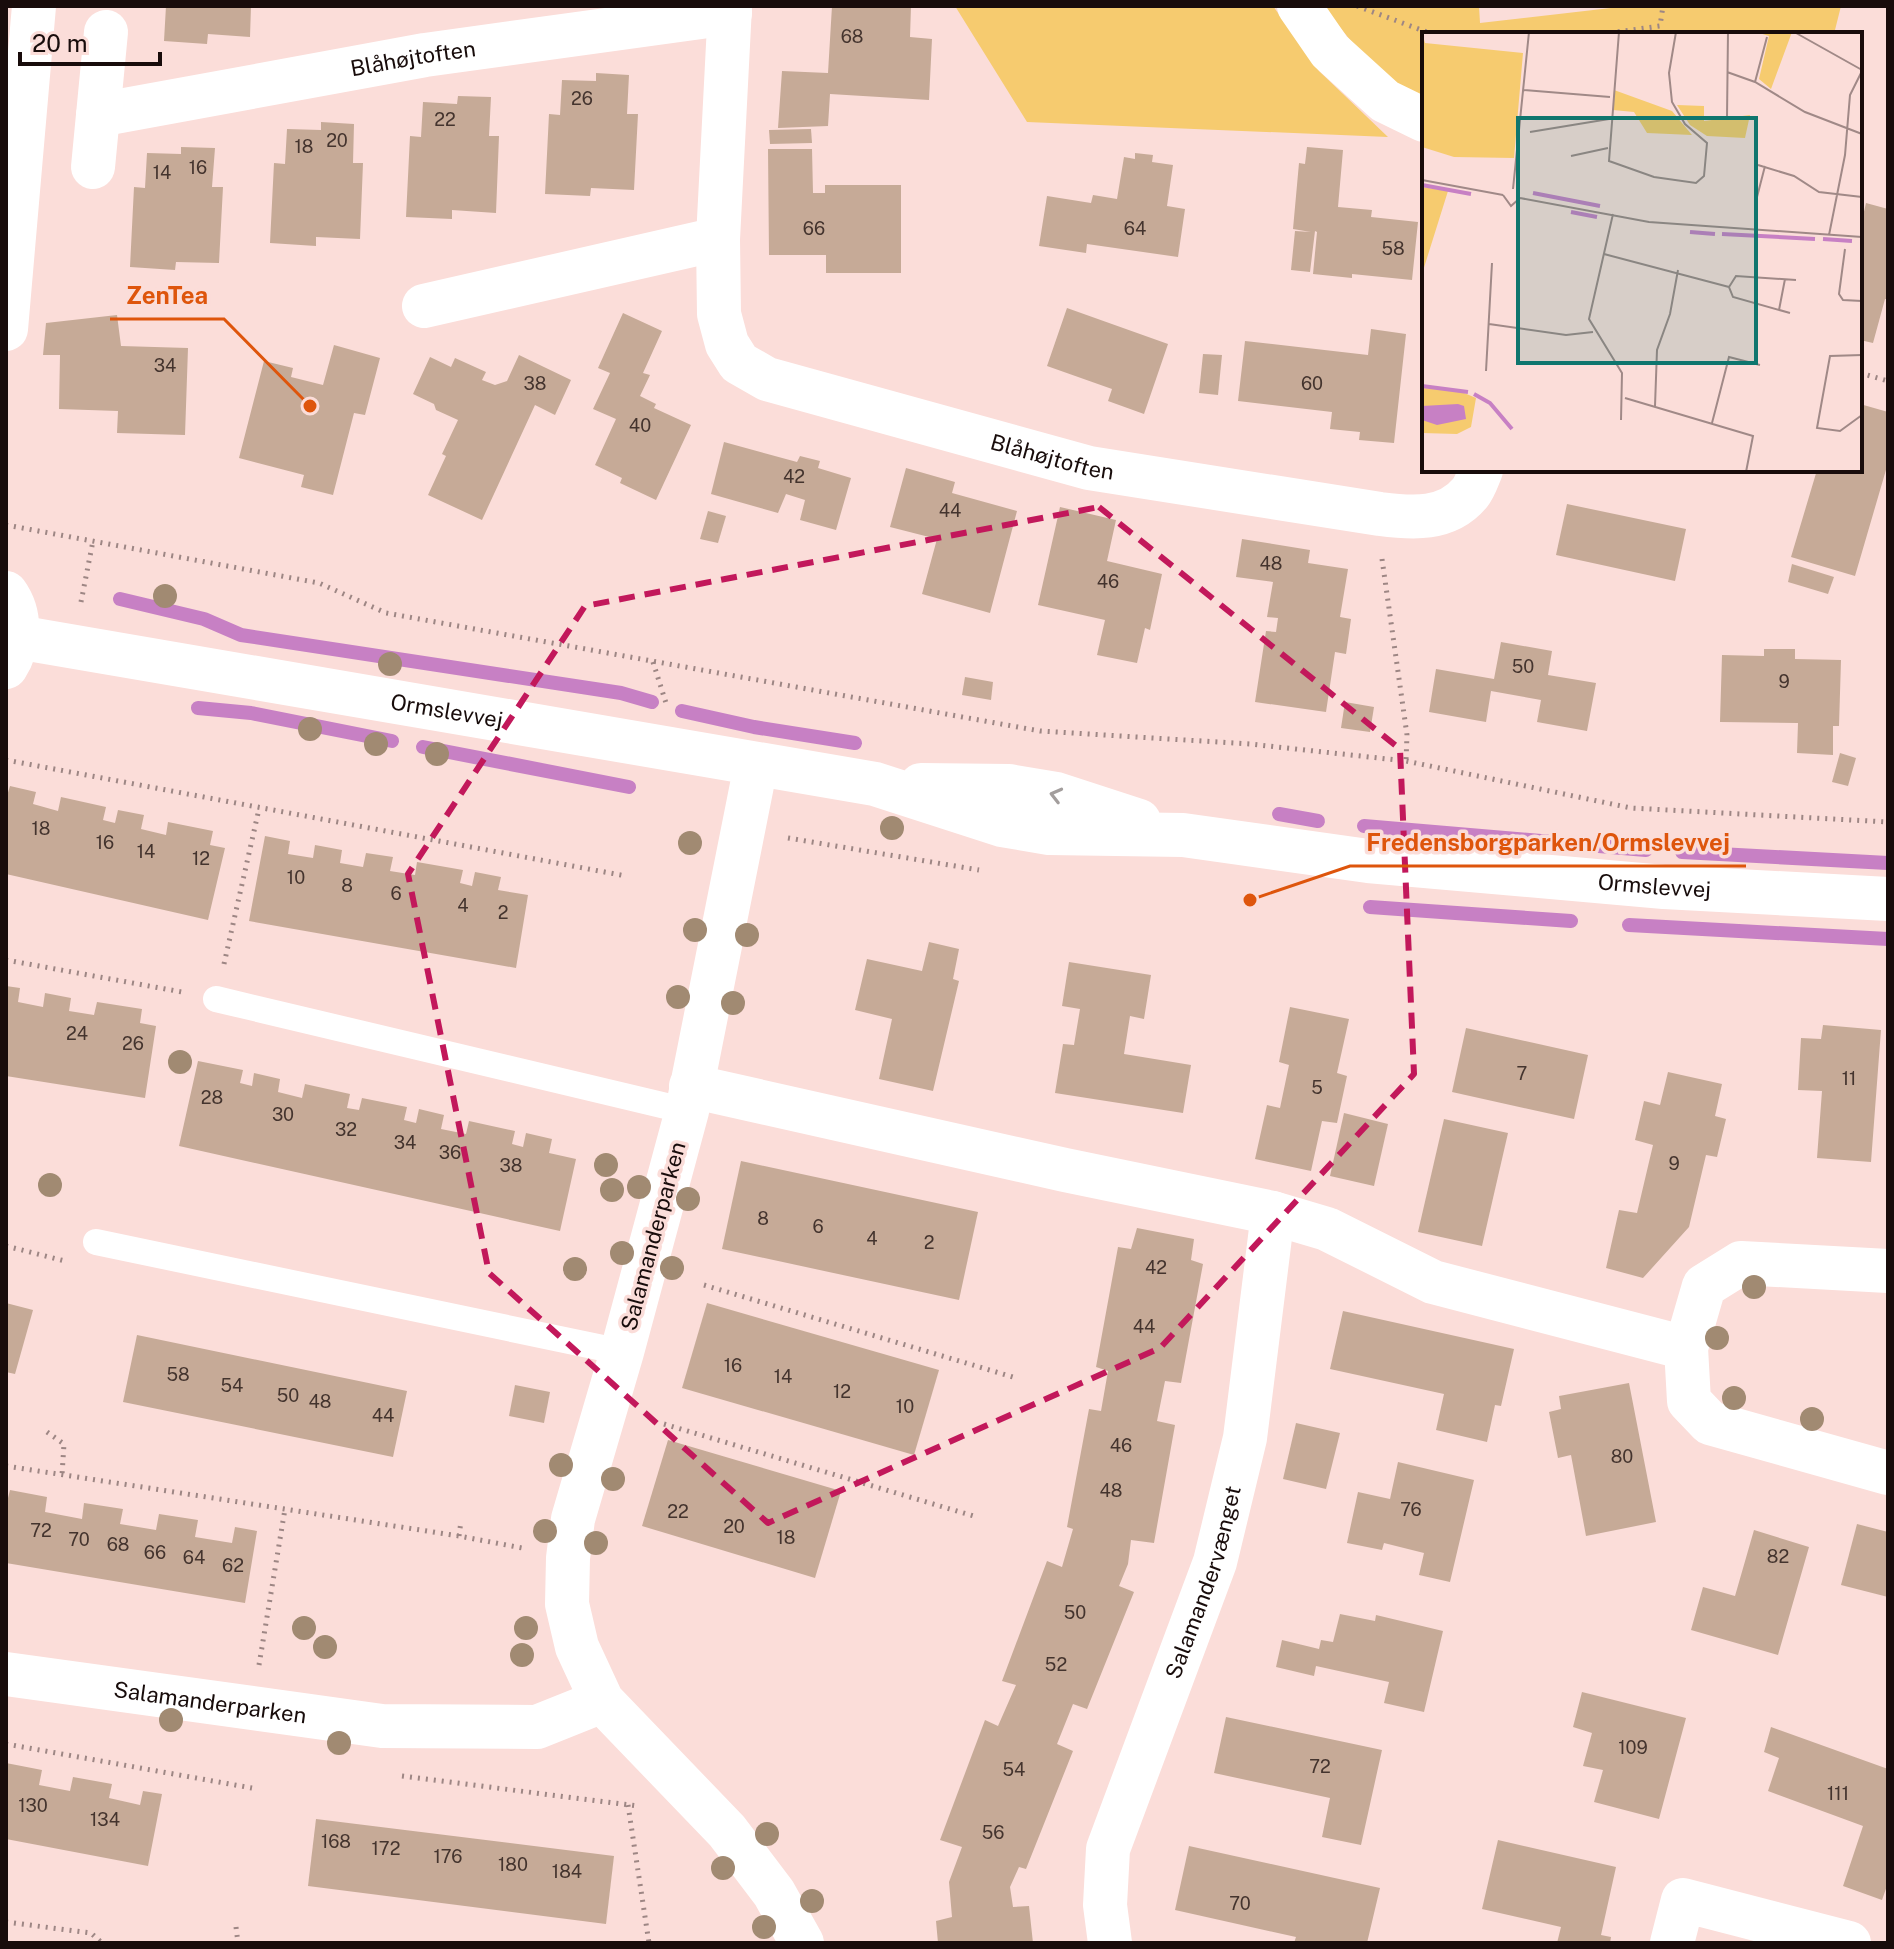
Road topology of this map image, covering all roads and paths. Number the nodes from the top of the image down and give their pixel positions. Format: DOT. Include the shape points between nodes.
graph roads {
  1 [pos="34,6"];
  2 [pos="1299,6"];
  3 [pos="1356,6"];
  4 [pos="1663,6"];
  5 [pos="730,10"];
  6 [pos="106,32"];
  7 [pos="1427,32"];
  8 [pos="1616,32"];
  9 [pos="98,115"];
  10 [pos="1422,119"];
  11 [pos="93,167"];
  12 [pos="718,239"];
  13 [pos="424,306"];
  14 [pos="6,329"];
  15 [pos="1862,374"];
  16 [pos="1888,381"];
  17 [pos="1480,472"];
  18 [pos="1380,514"];
  19 [pos="6,525"];
  20 [pos="6,593"];
  21 [pos="12,652"];
  22 [pos="6,760"];
  23 [pos="1406,761"];
  24 [pos="756,765"];
  25 [pos="259,809"];
  26 [pos="1888,822"];
  27 [pos="626,876"];
  28 [pos="1888,899"];
  29 [pos="6,960"];
  30 [pos="216,999"];
  31 [pos="689,1098"];
  32 [pos="1273,1213"];
  33 [pos="96,1242"];
  34 [pos="6,1246"];
  35 [pos="75,1264"];
  36 [pos="1888,1271"];
  37 [pos="704,1285"];
  38 [pos="1686,1348"];
  39 [pos="622,1352"];
  40 [pos="1013,1377"];
  41 [pos="664,1424"];
  42 [pos="47,1432"];
  43 [pos="6,1466"];
  44 [pos="1888,1473"];
  45 [pos="62,1475"];
  46 [pos="285,1509"];
  47 [pos="977,1517"];
  48 [pos="461,1521"];
  49 [pos="459,1536"];
  50 [pos="568,1558"];
  51 [pos="6,1674"];
  52 [pos="602,1701"];
  53 [pos="262,1709"];
  54 [pos="6,1744"];
  55 [pos="395,1775"];
  56 [pos="252,1788"];
  57 [pos="698,1801"];
  58 [pos="628,1805"];
  59 [pos="6,1922"];
  60 [pos="236,1927"];
  61 [pos="102,1943"];
  62 [pos="238,1943"];
  63 [pos="649,1943"];
  64 [pos="802,1943"];
  65 [pos="1110,1943"];
  66 [pos="1672,1943"];
  67 [pos="1849,1943"];
  1 -- 14 [label="street"];
  2 -- 10 [label="street" via="1330,51 1385,101"];
  3 -- 7 [label="path"];
  4 -- 8 [label="path" via="1660,26"];
  5 -- 9 [label="street, Blåhøjtoften" via="425,55"];
  5 -- 12 [label="street, Blåhøjtoften"];
  6 -- 9 [label="street"];
  9 -- 11 [label="street"];
  12 -- 13 [label="street"];
  12 -- 18 [label="street, Blåhøjtoften" via="719,314 727,344 739,363 767,379 1089,468"];
  15 -- 16 [label="path"];
  17 -- 18 [label="street, Blåhøjtoften" via="1471,493 1450,509 1419,518"];
  18 -- 23 [label="path"];
  19 -- 23 [label="path" via="319,583 386,613 1040,731 1250,744"];
  20 -- 21 [label="street" via="17,617"];
  21 -- 24 [label="street, Ormslevvej"];
  22 -- 25 [label="path"];
  23 -- 26 [label="path" via="1631,808"];
  24 -- 28 [label="street, Ormslevvej" via="875,784 1009,786 1056,794 1183,835 1368,861 1664,887"];
  24 -- 31 [label="street, Salamanderparken"];
  25 -- 27 [label="path"];
  25 -- 30 [label="path"];
  29 -- 30 [label="path"];
  30 -- 31 [label="lane"];
  31 -- 32 [label="street"];
  31 -- 39 [label="street, Salamanderparken"];
  32 -- 38 [label="street" via="1327,1229 1433,1282"];
  32 -- 65 [label="street, Salamandervænget" via="1245,1438 1215,1562 1108,1849 1105,1905"];
  33 -- 39 [label="lane"];
  34 -- 35 [label="path"];
  36 -- 38 [label="street" via="1741,1263 1704,1286"];
  37 -- 40 [label="path"];
  38 -- 44 [label="street" via="1689,1401 1710,1423"];
  39 -- 50 [label="street, Salamanderparken" via="573,1519"];
  41 -- 47 [label="path"];
  42 -- 45 [label="path" via="64,1444"];
  43 -- 45 [label="path"];
  45 -- 46 [label="path"];
  46 -- 49 [label="path"];
  46 -- 53 [label="path" via="258,1671"];
  48 -- 49 [label="path"];
  49 -- 50 [label="path"];
  50 -- 52 [label="street, Salamanderparken" via="567,1604 577,1647"];
  51 -- 53 [label="street, Salamanderparken"];
  52 -- 53 [label="street, Salamanderparken" via="537,1727 382,1726"];
  52 -- 57 [label="street, Salamanderparken"];
  54 -- 56 [label="path"];
  55 -- 58 [label="path"];
  57 -- 58 [label="path" via="683,1814"];
  57 -- 64 [label="street, Salamanderparken" via="774,1893"];
  58 -- 63 [label="path"];
  59 -- 61 [label="path" via="91,1933"];
  60 -- 62 [label="path"];
  66 -- 67 [label="street" via="1683,1900"];
}
